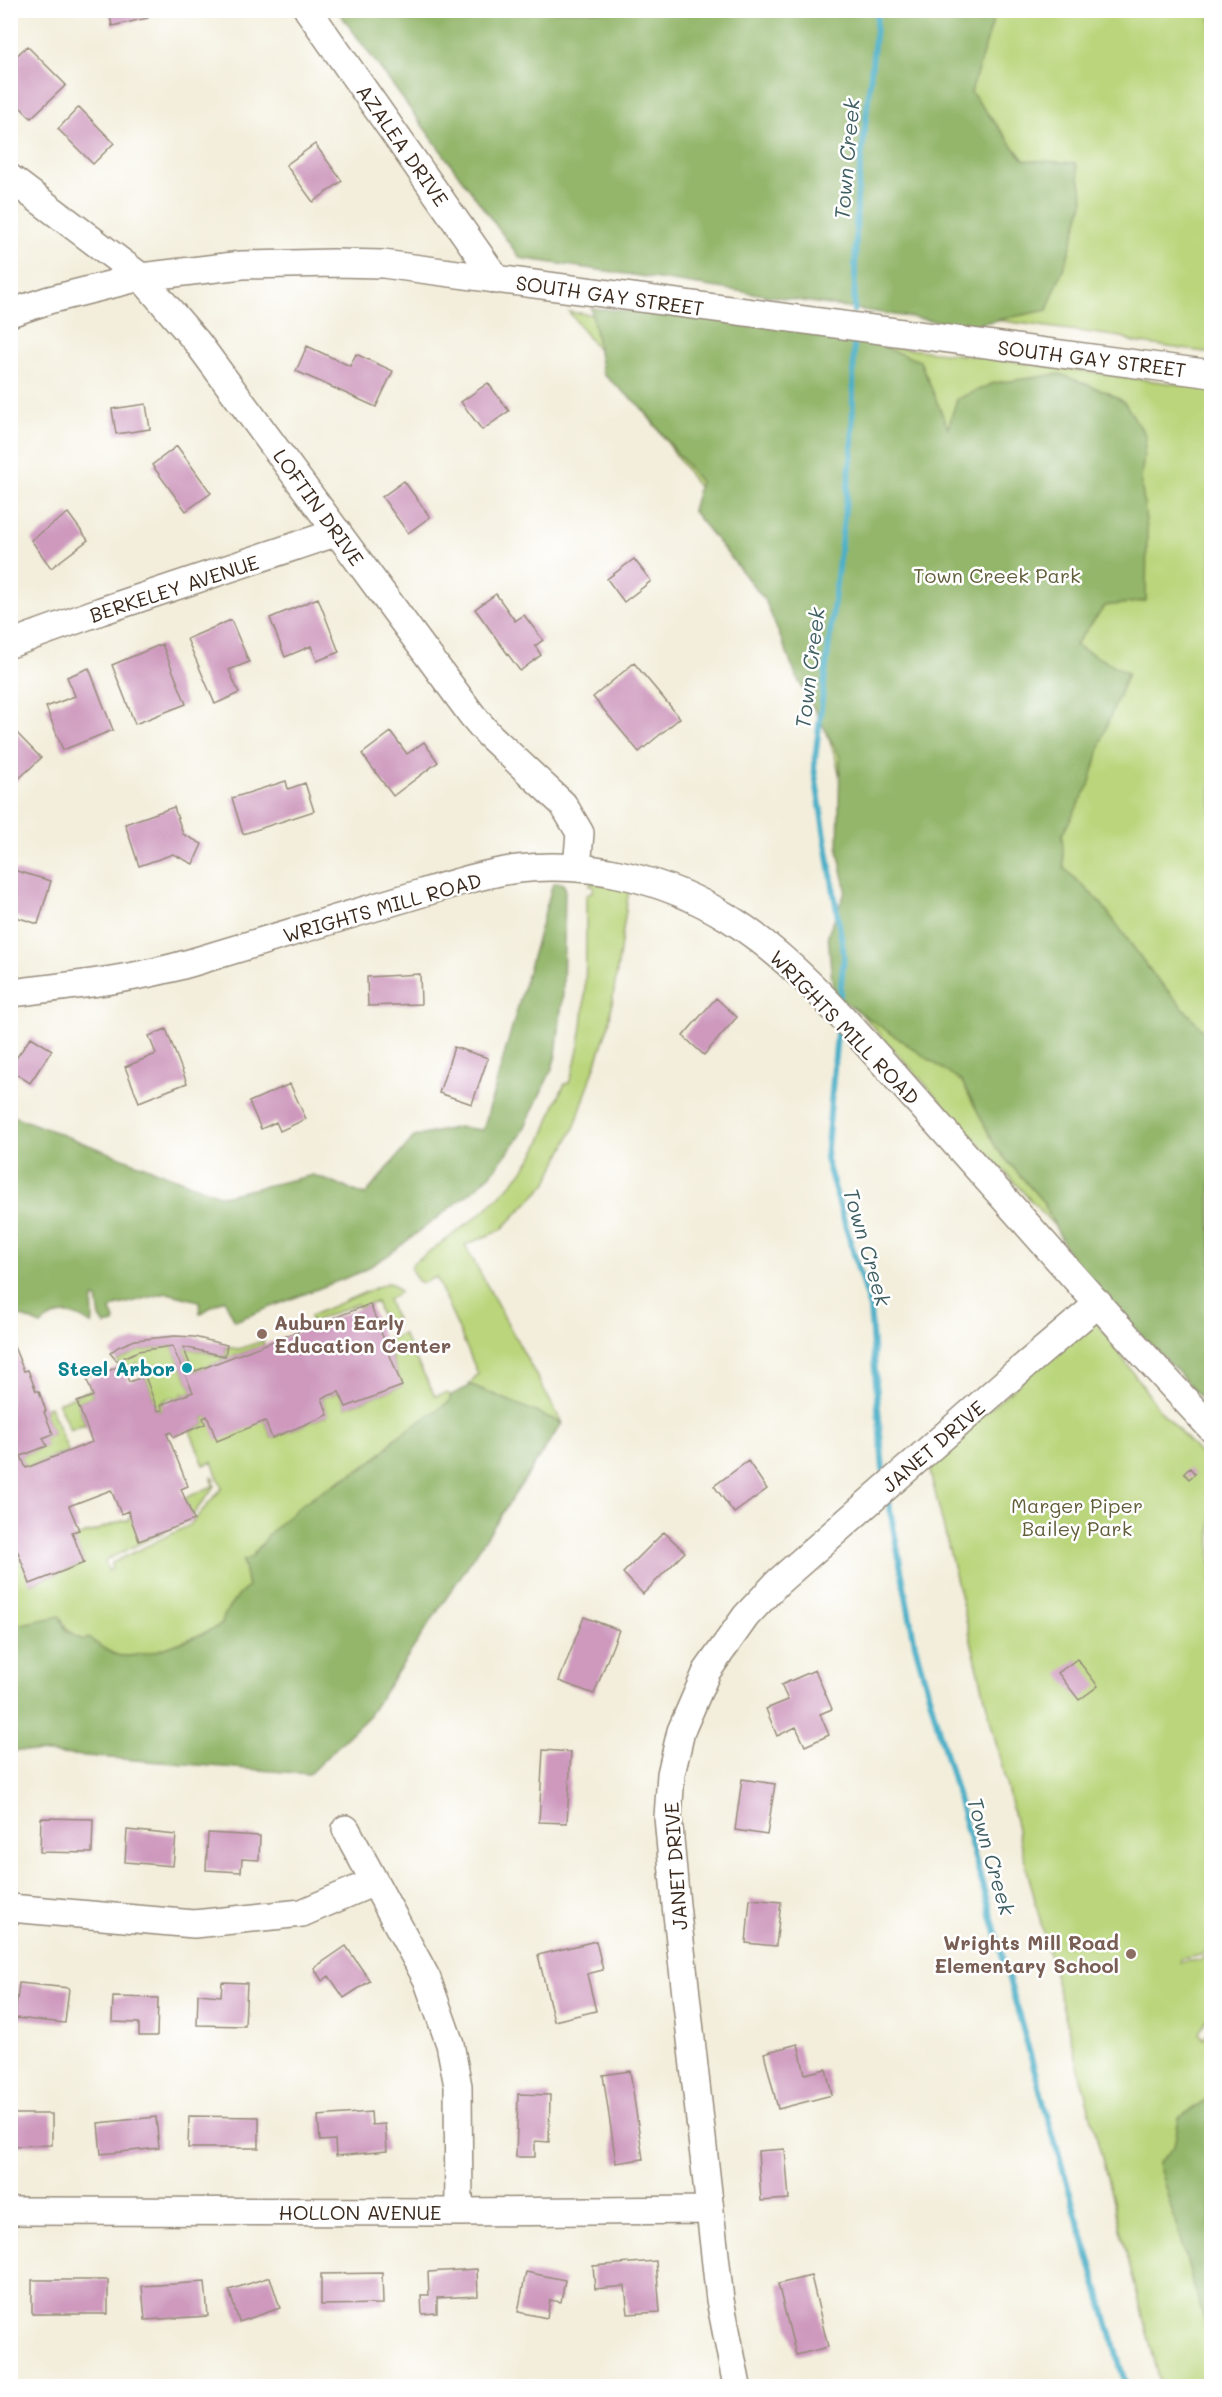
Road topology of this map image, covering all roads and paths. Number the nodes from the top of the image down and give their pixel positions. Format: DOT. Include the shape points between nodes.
graph roads {
  1 [pos="308,10"];
  2 [pos="10,178"];
  3 [pos="141,277"];
  4 [pos="497,280"];
  5 [pos="10,313"];
  6 [pos="1212,374"];
  7 [pos="338,532"];
  8 [pos="10,644"];
  9 [pos="577,868"];
  10 [pos="10,993"];
  11 [pos="1099,1303"];
  12 [pos="1212,1429"];
  13 [pos="346,1830"];
  14 [pos="374,1882"];
  15 [pos="10,1908"];
  16 [pos="710,2210"];
  17 [pos="10,2211"];
  18 [pos="459,2212"];
  19 [pos="737,2386"];
  1 -- 4 [label="street, AZALEA DRIVE"];
  2 -- 3 [label="street, LOFTIN DRIVE"];
  3 -- 4 [label="street, SOUTH GAY STREET" via="242,265 333,263 383,264"];
  3 -- 5 [label="street, SOUTH GAY STREET"];
  3 -- 7 [label="street, LOFTIN DRIVE" via="197,342"];
  4 -- 6 [label="street, SOUTH GAY STREET"];
  7 -- 8 [label="street, BERKELEY AVENUE"];
  7 -- 9 [label="street, LOFTIN DRIVE" via="489,735 563,804 580,833"];
  9 -- 10 [label="street, WRIGHTS MILL ROAD" via="516,870 434,890 184,965"];
  9 -- 11 [label="street, WRIGHTS MILL ROAD" via="630,876 682,893 730,919 778,955 848,1024"];
  11 -- 12 [label="street, WRIGHTS MILL ROAD"];
  11 -- 16 [label="street, JANET DRIVE" via="778,1582 746,1616 708,1671 681,1731 668,1817"];
  13 -- 14 [label="street"];
  14 -- 15 [label="street" via="302,1913 194,1924"];
  14 -- 18 [label="street" via="427,1979 450,2044 458,2086"];
  16 -- 18 [label="street, HOLLON AVENUE"];
  16 -- 19 [label="street, JANET DRIVE" via="720,2300"];
  17 -- 18 [label="street, HOLLON AVENUE"];
}
